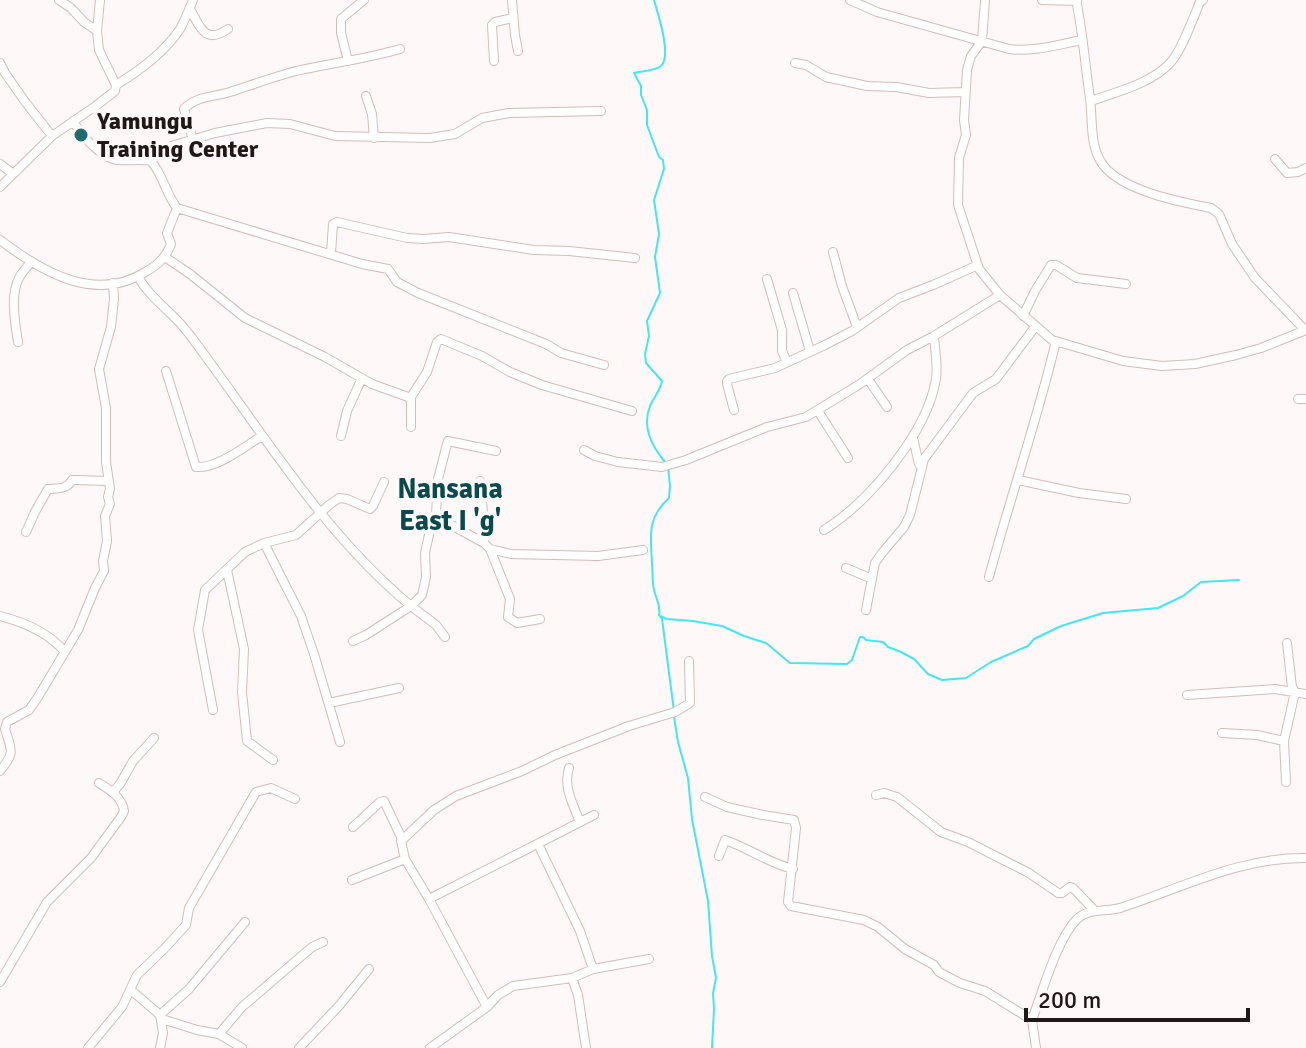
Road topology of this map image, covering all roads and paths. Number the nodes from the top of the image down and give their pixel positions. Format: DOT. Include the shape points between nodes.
graph roads {
  1 [pos="59,0"];
  2 [pos="100,0"];
  3 [pos="364,0"];
  4 [pos="512,0"];
  5 [pos="850,0"];
  6 [pos="985,0"];
  7 [pos="1042,0"];
  8 [pos="1203,0"];
  9 [pos="1076,1"];
  10 [pos="192,4"];
  11 [pos="513,18"];
  12 [pos="228,29"];
  13 [pos="97,31"];
  14 [pos="1082,40"];
  15 [pos="982,41"];
  16 [pos="400,49"];
  17 [pos="518,51"];
  18 [pos="348,61"];
  19 [pos="494,61"];
  20 [pos="0,63"];
  21 [pos="795,63"];
  22 [pos="116,85"];
  23 [pos="965,92"];
  24 [pos="366,96"];
  25 [pos="1091,101"];
  26 [pos="601,111"];
  27 [pos="73,121"];
  28 [pos="52,136"];
  29 [pos="374,138"];
  30 [pos="193,140"];
  31 [pos="1275,159"];
  32 [pos="151,161"];
  33 [pos="0,164"];
  34 [pos="1306,168"];
  35 [pos="13,174"];
  36 [pos="0,187"];
  37 [pos="177,208"];
  38 [pos="0,240"];
  39 [pos="833,252"];
  40 [pos="331,253"];
  41 [pos="165,257"];
  42 [pos="635,258"];
  43 [pos="31,262"];
  44 [pos="978,265"];
  45 [pos="138,277"];
  46 [pos="767,279"];
  47 [pos="113,283"];
  48 [pos="1126,284"];
  49 [pos="793,293"];
  50 [pos="1000,295"];
  51 [pos="1023,316"];
  52 [pos="857,327"];
  53 [pos="1035,327"];
  54 [pos="1305,330"];
  55 [pos="934,336"];
  56 [pos="1056,341"];
  57 [pos="18,342"];
  58 [pos="810,351"];
  59 [pos="787,362"];
  60 [pos="604,365"];
  61 [pos="166,371"];
  62 [pos="362,378"];
  63 [pos="868,379"];
  64 [pos="411,397"];
  65 [pos="887,407"];
  66 [pos="734,410"];
  67 [pos="632,411"];
  68 [pos="818,411"];
  69 [pos="411,427"];
  70 [pos="262,436"];
  71 [pos="341,436"];
  72 [pos="913,438"];
  73 [pos="584,450"];
  74 [pos="496,451"];
  75 [pos="848,458"];
  76 [pos="920,472"];
  77 [pos="1018,480"];
  78 [pos="107,481"];
  79 [pos="480,481"];
  80 [pos="384,482"];
  81 [pos="1126,499"];
  82 [pos="321,512"];
  83 [pos="436,514"];
  84 [pos="824,530"];
  85 [pos="26,532"];
  86 [pos="264,543"];
  87 [pos="487,546"];
  88 [pos="643,550"];
  89 [pos="846,568"];
  90 [pos="227,570"];
  91 [pos="989,577"];
  92 [pos="872,579"];
  93 [pos="411,606"];
  94 [pos="866,610"];
  95 [pos="0,616"];
  96 [pos="540,619"];
  97 [pos="445,637"];
  98 [pos="353,641"];
  99 [pos="1287,643"];
  100 [pos="65,652"];
  101 [pos="689,661"];
  102 [pos="399,688"];
  103 [pos="1295,692"];
  104 [pos="1306,694"];
  105 [pos="1187,695"];
  106 [pos="329,703"];
  107 [pos="213,710"];
  108 [pos="1222,733"];
  109 [pos="154,738"];
  110 [pos="1284,741"];
  111 [pos="340,742"];
  112 [pos="273,760"];
  113 [pos="569,768"];
  114 [pos="0,771"];
  115 [pos="1286,782"];
  116 [pos="99,783"];
  117 [pos="113,792"];
  118 [pos="876,795"];
  119 [pos="705,797"];
  120 [pos="295,799"];
  121 [pos="594,815"];
  122 [pos="580,822"];
  123 [pos="353,827"];
  124 [pos="402,839"];
  125 [pos="538,844"];
  126 [pos="719,856"];
  127 [pos="1306,858"];
  128 [pos="405,859"];
  129 [pos="793,869"];
  130 [pos="352,880"];
  131 [pos="429,899"];
  132 [pos="1095,911"];
  133 [pos="245,922"];
  134 [pos="323,942"];
  135 [pos="649,959"];
  136 [pos="369,969"];
  137 [pos="593,969"];
  138 [pos="572,978"];
  139 [pos="0,982"];
  140 [pos="131,990"];
  141 [pos="487,1007"];
  142 [pos="161,1017"];
  143 [pos="1032,1020"];
  144 [pos="219,1034"];
  145 [pos="88,1048"];
  146 [pos="160,1048"];
  147 [pos="242,1048"];
  148 [pos="299,1048"];
  149 [pos="430,1048"];
  150 [pos="586,1048"];
  151 [pos="1036,1048"];
  1 -- 13 [label="street"];
  2 -- 13 [label="street"];
  3 -- 18 [label="street" via="341,19"];
  4 -- 11 [label="street"];
  5 -- 15 [label="street"];
  6 -- 15 [label="street"];
  7 -- 9 [label="street"];
  8 -- 25 [label="street" via="1169,65 1139,84"];
  9 -- 14 [label="street"];
  10 -- 12 [label="street" via="210,36"];
  10 -- 22 [label="street" via="171,40"];
  11 -- 17 [label="street"];
  11 -- 19 [label="street" via="492,25"];
  13 -- 22 [label="street" via="99,50"];
  14 -- 15 [label="street" via="1023,51"];
  14 -- 25 [label="street"];
  15 -- 23 [label="street" via="971,56"];
  16 -- 18 [label="street"];
  18 -- 30 [label="street" via="198,99 184,113"];
  20 -- 28 [label="street"];
  21 -- 23 [label="street" via="867,86"];
  22 -- 27 [label="street"];
  23 -- 44 [label="street" via="958,205"];
  24 -- 29 [label="street"];
  25 -- 54 [label="street" via="1093,133 1104,166 1142,189 1219,214 1255,278"];
  26 -- 29 [label="street" via="509,113 482,118 448,136"];
  27 -- 28 [label="street"];
  27 -- 32 [label="street" via="82,136 110,158"];
  28 -- 35 [label="street"];
  29 -- 30 [label="street" via="335,136 273,122"];
  30 -- 32 [label="street" via="165,148"];
  31 -- 34 [label="street" via="1287,173"];
  32 -- 37 [label="street"];
  33 -- 35 [label="street"];
  35 -- 36 [label="street"];
  37 -- 40 [label="street"];
  37 -- 41 [label="street"];
  38 -- 43 [label="street"];
  39 -- 52 [label="street"];
  40 -- 42 [label="street" via="337,222 407,238 449,237"];
  40 -- 60 [label="street" via="388,269 397,282 418,293 561,353"];
  41 -- 45 [label="street"];
  41 -- 62 [label="street" via="245,318"];
  43 -- 47 [label="street" via="76,282"];
  43 -- 57 [label="street" via="16,287"];
  44 -- 50 [label="street"];
  44 -- 52 [label="street" via="899,298"];
  45 -- 47 [label="street"];
  45 -- 70 [label="street" via="186,330"];
  46 -- 59 [label="street"];
  47 -- 78 [label="street" via="111,327 99,369 106,408"];
  48 -- 51 [label="street" via="1077,278 1051,265"];
  49 -- 58 [label="street"];
  50 -- 51 [label="street"];
  50 -- 55 [label="street"];
  51 -- 53 [label="street"];
  52 -- 58 [label="street"];
  53 -- 56 [label="street"];
  53 -- 76 [label="street" via="996,379 973,393"];
  54 -- 56 [label="street" via="1261,348 1162,366 1123,361"];
  55 -- 63 [label="street"];
  55 -- 72 [label="street" via="933,393"];
  56 -- 77 [label="street"];
  58 -- 59 [label="street"];
  59 -- 66 [label="street" via="727,381"];
  61 -- 70 [label="street" via="196,467 229,457"];
  62 -- 64 [label="street"];
  62 -- 71 [label="street"];
  63 -- 65 [label="street"];
  63 -- 68 [label="street"];
  64 -- 67 [label="street" via="441,339 542,385"];
  64 -- 69 [label="street"];
  68 -- 73 [label="street" via="666,466 618,462"];
  68 -- 75 [label="street"];
  70 -- 82 [label="street"];
  72 -- 76 [label="street"];
  72 -- 84 [label="street" via="864,499"];
  74 -- 83 [label="street" via="448,441"];
  76 -- 92 [label="street" via="910,515 875,563"];
  77 -- 81 [label="street"];
  77 -- 91 [label="street"];
  78 -- 85 [label="street" via="72,480 62,489 48,489"];
  78 -- 100 [label="street" via="104,571"];
  79 -- 87 [label="street"];
  80 -- 82 [label="street" via="370,509 339,498"];
  82 -- 86 [label="street" via="296,535"];
  82 -- 93 [label="street" via="343,541"];
  83 -- 87 [label="street"];
  83 -- 93 [label="street" via="425,553 422,595"];
  86 -- 90 [label="street"];
  86 -- 106 [label="street" via="301,616"];
  87 -- 88 [label="street" via="511,554 598,556"];
  87 -- 96 [label="street" via="510,599 508,617 517,623"];
  89 -- 92 [label="street"];
  90 -- 107 [label="street" via="205,590 198,630"];
  90 -- 112 [label="street" via="244,649 247,741"];
  92 -- 94 [label="street"];
  93 -- 97 [label="street"];
  93 -- 98 [label="street"];
  95 -- 100 [label="street" via="52,638"];
  99 -- 103 [label="street"];
  100 -- 114 [label="street" via="29,710 7,722 12,753"];
  101 -- 124 [label="street" via="690,703 456,796"];
  102 -- 106 [label="street"];
  103 -- 104 [label="street"];
  103 -- 105 [label="street"];
  103 -- 110 [label="street"];
  106 -- 111 [label="street"];
  108 -- 110 [label="street"];
  109 -- 117 [label="street"];
  110 -- 115 [label="street"];
  113 -- 122 [label="street" via="566,786"];
  116 -- 117 [label="street"];
  117 -- 139 [label="street" via="123,805 121,817 91,858 47,902"];
  118 -- 132 [label="street" via="897,797 941,832 1038,878 1058,893 1073,888"];
  119 -- 129 [label="street" via="727,807 794,820"];
  120 -- 140 [label="street" via="271,788 256,792 189,908 186,925 137,975"];
  121 -- 122 [label="street"];
  122 -- 125 [label="street"];
  123 -- 124 [label="street" via="384,801"];
  124 -- 128 [label="street"];
  125 -- 131 [label="street"];
  125 -- 137 [label="street"];
  126 -- 129 [label="street" via="725,840"];
  127 -- 132 [label="street" via="1243,864 1119,909"];
  128 -- 130 [label="street"];
  128 -- 131 [label="street"];
  129 -- 143 [label="street" via="791,906 864,920 939,972 995,996"];
  131 -- 141 [label="street"];
  132 -- 143 [label="street" via="1075,921"];
  133 -- 142 [label="street"];
  134 -- 144 [label="street" via="258,992"];
  135 -- 137 [label="street"];
  136 -- 148 [label="street"];
  137 -- 138 [label="street"];
  138 -- 141 [label="street" via="513,986"];
  138 -- 150 [label="street"];
  140 -- 142 [label="street"];
  140 -- 145 [label="street"];
  141 -- 149 [label="street"];
  142 -- 144 [label="street"];
  142 -- 146 [label="street"];
  143 -- 151 [label="street"];
  144 -- 147 [label="street"];
}
